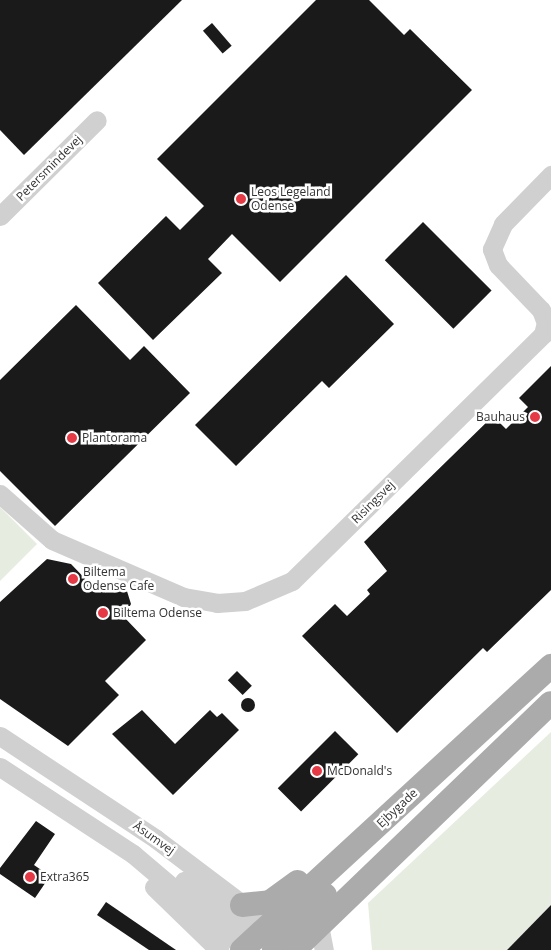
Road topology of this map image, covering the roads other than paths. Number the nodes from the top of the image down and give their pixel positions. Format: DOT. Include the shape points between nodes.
graph roads {
  1 [pos="97,120"];
  2 [pos="551,175"];
  3 [pos="0,216"];
  4 [pos="0,494"];
  5 [pos="551,666"];
  6 [pos="551,703"];
  7 [pos="0,736"];
  8 [pos="461,749"];
  9 [pos="0,766"];
  10 [pos="356,845"];
  11 [pos="133,854"];
  12 [pos="242,905"];
  13 [pos="319,924"];
  14 [pos="270,945"];
  15 [pos="219,950"];
  16 [pos="324,950"];
  1 -- 3 [label="street, Petersmindevej"];
  2 -- 4 [label="street, Risingsvej" via="503,224 492,248 498,265 541,310 546,323 543,334 285,585 231,603 184,597 52,540"];
  5 -- 8 [label="main road, Ejbygade"];
  6 -- 13 [label="main road"];
  7 -- 12 [label="street, Åsumvej" via="156,839"];
  8 -- 10 [label="main road, Ejbygade"];
  8 -- 14 [label="main road" via="403,818"];
  9 -- 11 [label="street, Åsumvej"];
  10 -- 12 [label="main road" via="270,902"];
  10 -- 14 [label="main road, Ejbygade"];
  11 -- 14 [label="street, Åsumvej" via="183,880"];
  11 -- 15 [label="street" via="146,879"];
  12 -- 14 [label="street, Åsumvej"];
  13 -- 14 [label="main road"];
  13 -- 16 [label="street"];
}
